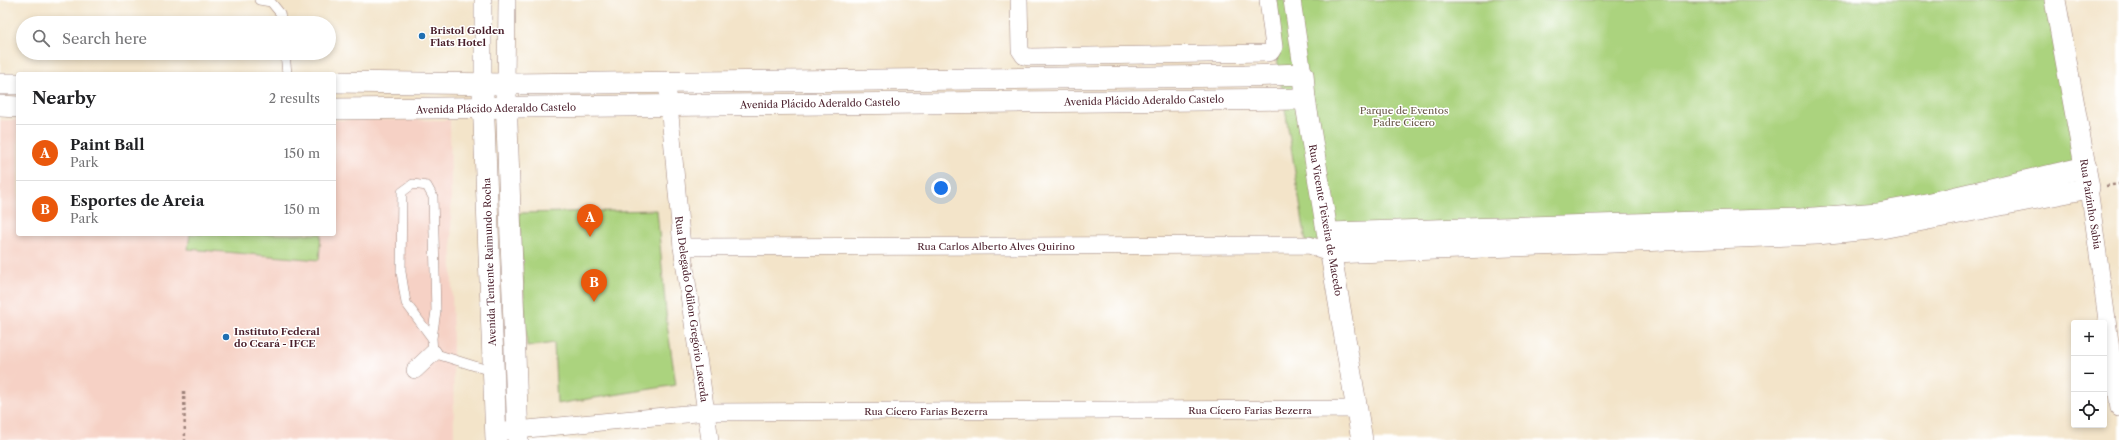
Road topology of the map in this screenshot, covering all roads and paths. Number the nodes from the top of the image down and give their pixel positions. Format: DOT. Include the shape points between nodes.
graph roads {
  1 [pos="259,0"];
  2 [pos="483,0"];
  3 [pos="507,0"];
  4 [pos="1019,0"];
  5 [pos="1268,0"];
  6 [pos="1292,0"];
  7 [pos="2055,0"];
  8 [pos="281,16"];
  9 [pos="286,60"];
  10 [pos="287,72"];
  11 [pos="1303,74"];
  12 [pos="1028,78"];
  13 [pos="336,82"];
  14 [pos="667,82"];
  15 [pos="0,84"];
  16 [pos="16,84"];
  17 [pos="482,84"];
  18 [pos="506,84"];
  19 [pos="1306,99"];
  20 [pos="1028,101"];
  21 [pos="669,105"];
  22 [pos="0,106"];
  23 [pos="16,107"];
  24 [pos="507,108"];
  25 [pos="336,109"];
  26 [pos="484,109"];
  27 [pos="2086,167"];
  28 [pos="2090,188"];
  29 [pos="1897,217"];
  30 [pos="1330,243"];
  31 [pos="682,247"];
  32 [pos="432,346"];
  33 [pos="415,370"];
  34 [pos="494,372"];
  35 [pos="184,391"];
  36 [pos="2119,408"];
  37 [pos="1356,410"];
  38 [pos="707,412"];
  39 [pos="518,435"];
  40 [pos="496,436"];
  41 [pos="185,440"];
  42 [pos="710,440"];
  43 [pos="1362,440"];
  1 -- 8 [label="lane" via="271,2"];
  2 -- 17 [label="street"];
  3 -- 18 [label="street"];
  4 -- 5 [label="street" via="1020,50 1024,56 1030,58 1267,53 1274,47"];
  6 -- 11 [label="street, Rua Vicente Teixeira de Macedo"];
  7 -- 27 [label="street, Rua Paizinho Sabia"];
  9 -- 10 [label="lane"];
  11 -- 12 [label="street"];
  11 -- 19 [label="street, Rua Vicente Teixeira de Macedo"];
  12 -- 14 [label="street"];
  12 -- 20 [label="street"];
  13 -- 17 [label="street"];
  14 -- 18 [label="street"];
  14 -- 21 [label="street, Rua Delegado Odilon Gregório Lacerda"];
  15 -- 16 [label="street"];
  17 -- 18 [label="street"];
  17 -- 26 [label="street, Avenida Tentente Raimundo Rocha"];
  18 -- 24 [label="street"];
  19 -- 20 [label="street, Avenida Plácido Aderaldo Castelo"];
  19 -- 30 [label="street, Rua Vicente Teixeira de Macedo"];
  20 -- 21 [label="street, Avenida Plácido Aderaldo Castelo"];
  21 -- 24 [label="street, Avenida Plácido Aderaldo Castelo"];
  21 -- 31 [label="street, Rua Delegado Odilon Gregório Lacerda"];
  22 -- 23 [label="street"];
  24 -- 26 [label="street, Avenida Plácido Aderaldo Castelo"];
  24 -- 39 [label="street"];
  25 -- 26 [label="street, Avenida Plácido Aderaldo Castelo"];
  26 -- 34 [label="street, Avenida Tentente Raimundo Rocha"];
  27 -- 28 [label="street, Rua Paizinho Sabia"];
  27 -- 29 [label="street" via="1986,191"];
  28 -- 29 [label="street"];
  28 -- 36 [label="street, Rua Paizinho Sabia"];
  29 -- 30 [label="street" via="1817,234 1716,230"];
  30 -- 31 [label="street, Rua Carlos Alberto Alves Quirino"];
  30 -- 37 [label="street, Rua Vicente Teixeira de Macedo"];
  31 -- 38 [label="street, Rua Delegado Odilon Gregório Lacerda"];
  32 -- 32 [label="lane" via="406,303 401,272 402,192 413,184 427,186 433,197 436,311"];
  32 -- 33 [label="street"];
  32 -- 34 [label="lane"];
  34 -- 40 [label="street, Avenida Tentente Raimundo Rocha"];
  35 -- 41 [label="path"];
  37 -- 38 [label="street, Rua Cícero Farias Bezerra"];
  37 -- 43 [label="street, Rua Vicente Teixeira de Macedo"];
  38 -- 39 [label="street, Rua Cícero Farias Bezerra"];
  38 -- 42 [label="street, Rua Delegado Odilon Gregório Lacerda"];
  39 -- 40 [label="street, Rua Cícero Farias Bezerra"];
}
